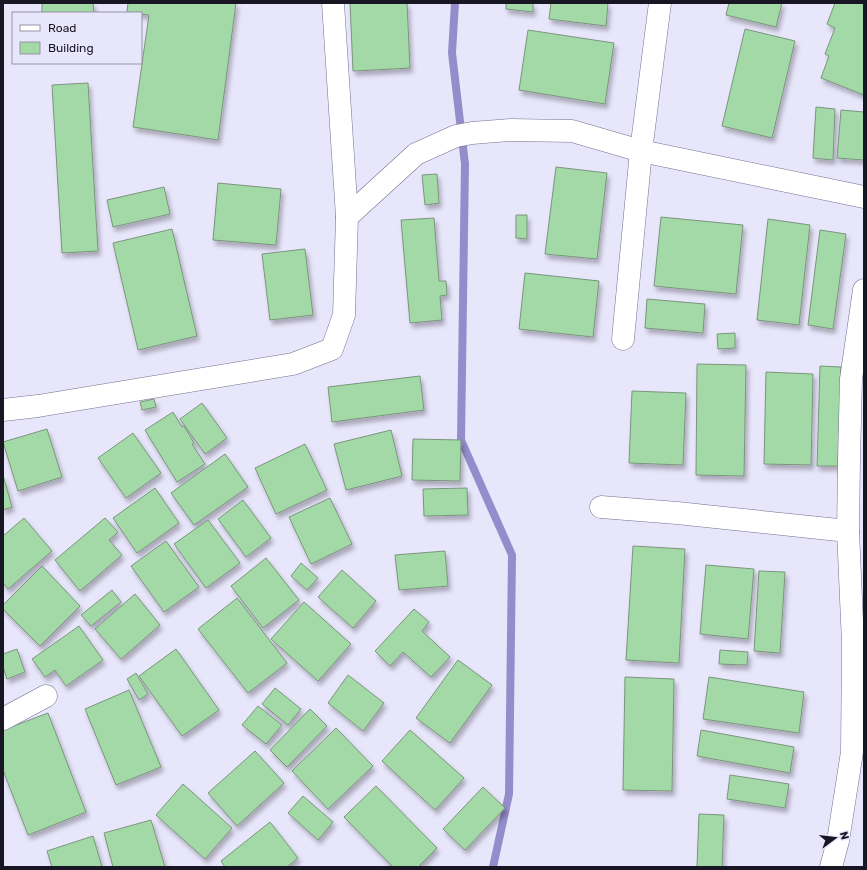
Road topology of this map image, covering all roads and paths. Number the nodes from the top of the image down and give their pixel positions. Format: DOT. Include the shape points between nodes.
graph roads {
  1 [pos="333,3"];
  2 [pos="660,3"];
  3 [pos="641,151"];
  4 [pos="864,197"];
  5 [pos="347,217"];
  6 [pos="864,290"];
  7 [pos="623,339"];
  8 [pos="3,410"];
  9 [pos="601,507"];
  10 [pos="848,531"];
  11 [pos="46,696"];
  12 [pos="3,718"];
  13 [pos="858,752"];
  14 [pos="831,867"];
  1 -- 5 [label="street"];
  2 -- 3 [label="street"];
  3 -- 4 [label="street"];
  3 -- 5 [label="street" via="572,131 511,130 464,135 416,154"];
  3 -- 7 [label="street"];
  5 -- 8 [label="street" via="344,315 332,349 293,364"];
  6 -- 10 [label="street" via="851,379"];
  9 -- 10 [label="street"];
  10 -- 13 [label="street"];
  11 -- 12 [label="street"];
  13 -- 14 [label="street"];
}
